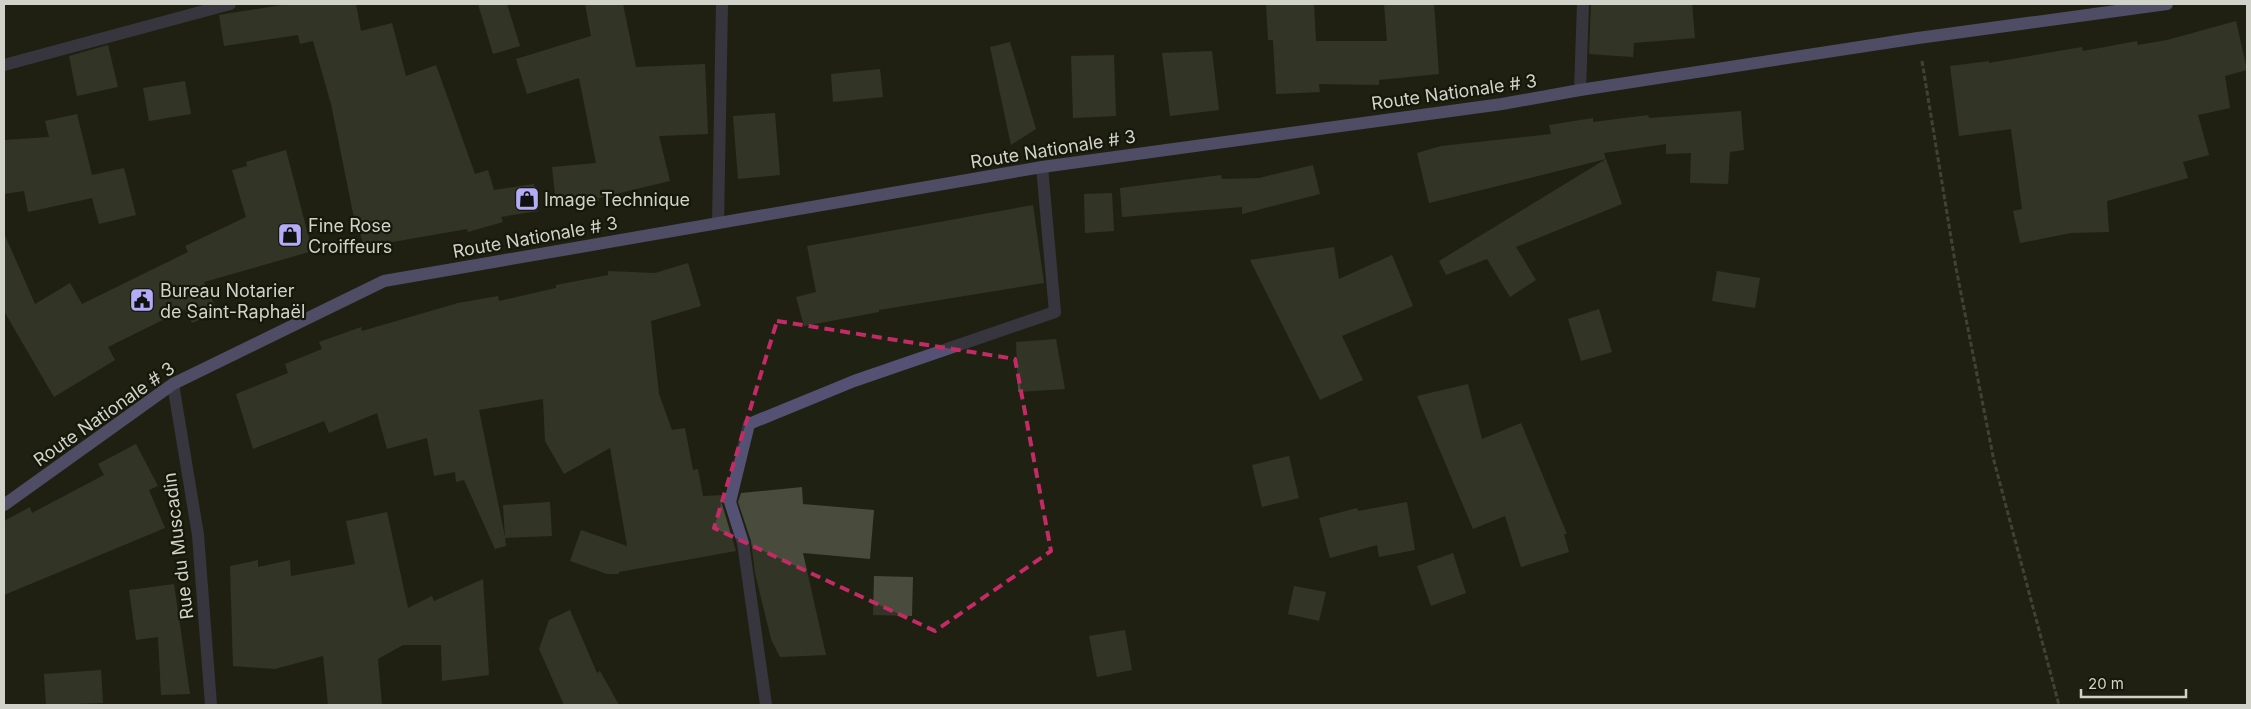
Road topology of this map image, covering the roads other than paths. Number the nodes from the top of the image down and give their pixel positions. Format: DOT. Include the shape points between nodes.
graph roads {
  1 [pos="230,4"];
  2 [pos="722,4"];
  3 [pos="1583,4"];
  4 [pos="2167,4"];
  5 [pos="4,65"];
  6 [pos="1580,90"];
  7 [pos="1042,167"];
  8 [pos="718,223"];
  9 [pos="173,384"];
  10 [pos="4,505"];
  11 [pos="211,705"];
  12 [pos="766,705"];
  1 -- 5 [label="street"];
  2 -- 8 [label="street"];
  3 -- 6 [label="street"];
  4 -- 6 [label="main road, Route Nationale # 3"];
  6 -- 7 [label="main road, Route Nationale # 3" via="1502,104"];
  7 -- 8 [label="main road, Route Nationale # 3"];
  7 -- 12 [label="street" via="1055,312 854,381 748,424 730,502 743,543"];
  8 -- 9 [label="main road, Route Nationale # 3" via="384,281"];
  9 -- 10 [label="main road, Route Nationale # 3"];
  9 -- 11 [label="street, Rue du Muscadin" via="198,535"];
}
